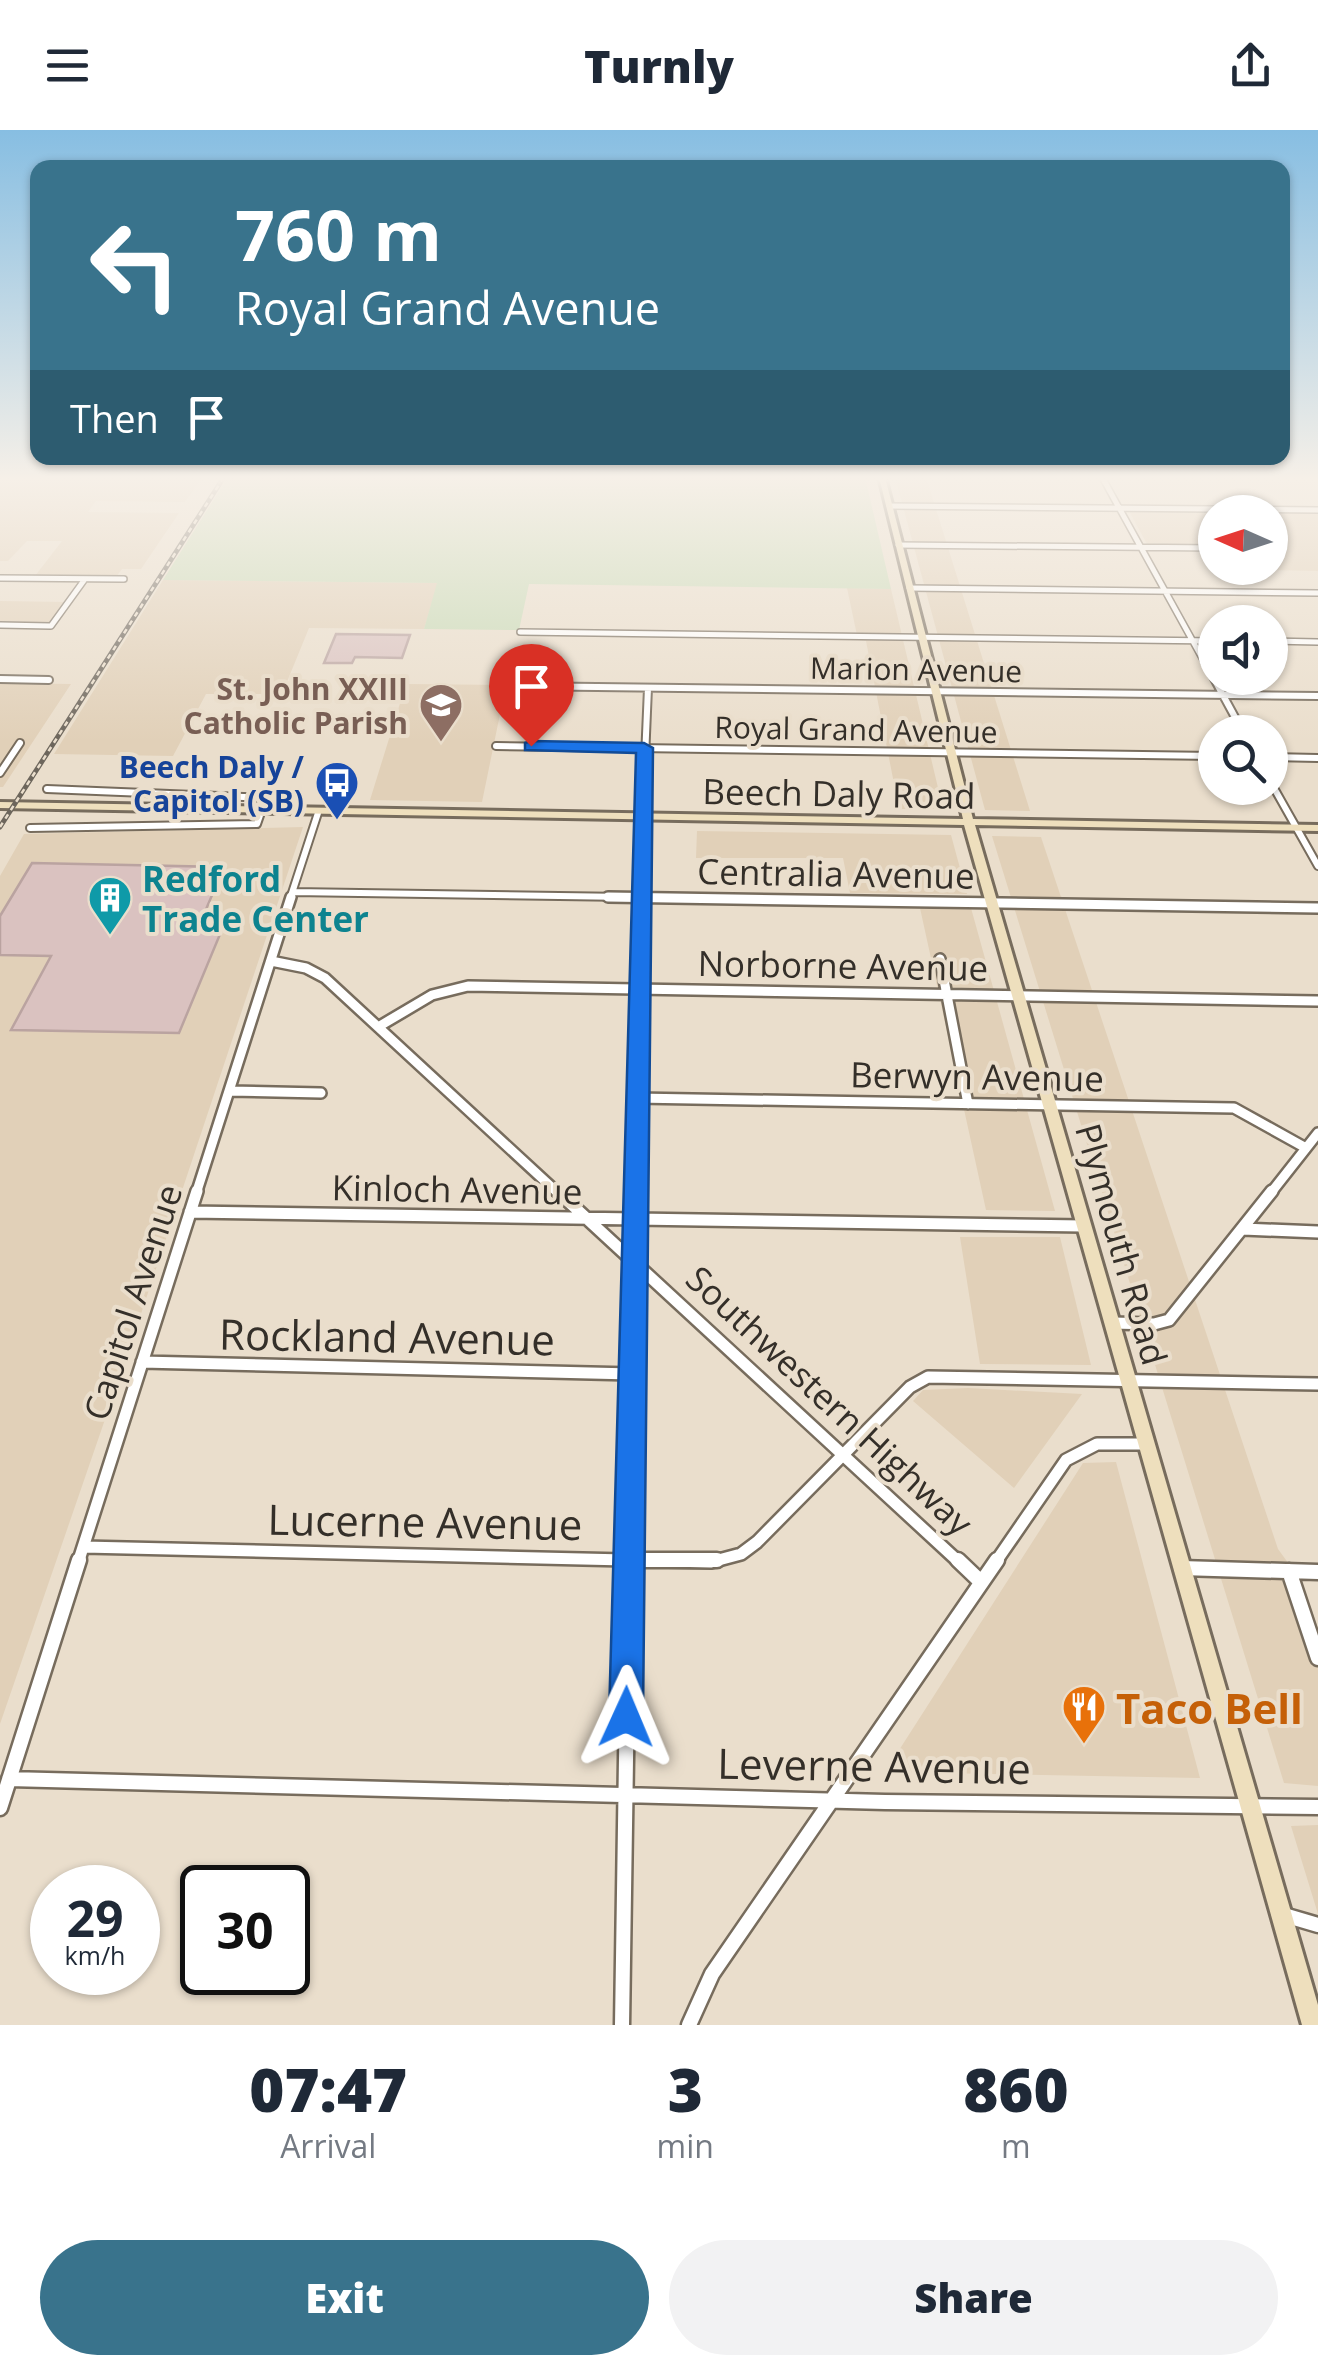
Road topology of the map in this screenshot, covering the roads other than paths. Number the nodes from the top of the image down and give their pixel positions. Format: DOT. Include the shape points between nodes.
graph roads {
  1 [pos="903,565"];
  2 [pos="1150,565"];
  3 [pos="0,578"];
  4 [pos="85,579"];
  5 [pos="124,579"];
  6 [pos="909,588"];
  7 [pos="1164,591"];
  8 [pos="1318,593"];
  9 [pos="0,625"];
  10 [pos="50,626"];
  11 [pos="520,632"];
  12 [pos="921,637"];
  13 [pos="1192,640"];
  14 [pos="1198,640"];
  15 [pos="1288,641"];
  16 [pos="1318,642"];
  17 [pos="1198,651"];
  18 [pos="0,679"];
  19 [pos="50,680"];
  20 [pos="513,686"];
  21 [pos="648,688"];
  22 [pos="934,691"];
  23 [pos="1198,695"];
  24 [pos="1222,695"];
  25 [pos="1318,696"];
  26 [pos="1233,715"];
  27 [pos="20,743"];
  28 [pos="496,746"];
  29 [pos="644,748"];
  30 [pos="950,752"];
  31 [pos="1198,756"];
  32 [pos="1288,757"];
  33 [pos="1318,758"];
  34 [pos="0,772"];
  35 [pos="47,789"];
  36 [pos="0,805"];
  37 [pos="1283,805"];
  38 [pos="262,810"];
  39 [pos="318,813"];
  40 [pos="642,818"];
  41 [pos="968,822"];
  42 [pos="1295,827"];
  43 [pos="30,828"];
  44 [pos="1318,828"];
  45 [pos="1318,866"];
  46 [pos="293,892"];
  47 [pos="639,897"];
  48 [pos="990,903"];
  49 [pos="1318,908"];
  50 [pos="940,959"];
  51 [pos="271,961"];
  52 [pos="638,989"];
  53 [pos="944,995"];
  54 [pos="1017,996"];
  55 [pos="1318,1001"];
  56 [pos="378,1027"];
  57 [pos="229,1090"];
  58 [pos="321,1093"];
  59 [pos="636,1098"];
  60 [pos="968,1104"];
  61 [pos="1048,1106"];
  62 [pos="1318,1133"];
  63 [pos="1306,1148"];
  64 [pos="190,1212"];
  65 [pos="587,1218"];
  66 [pos="634,1219"];
  67 [pos="1083,1226"];
  68 [pos="1243,1229"];
  69 [pos="1318,1232"];
  70 [pos="634,1260"];
  71 [pos="1112,1323"];
  72 [pos="142,1362"];
  73 [pos="632,1374"];
  74 [pos="1128,1380"];
  75 [pos="1318,1384"];
  76 [pos="1146,1444"];
  77 [pos="843,1453"];
  78 [pos="84,1547"];
  79 [pos="628,1560"];
  80 [pos="1181,1568"];
  81 [pos="1288,1571"];
  82 [pos="1318,1572"];
  83 [pos="981,1582"];
  84 [pos="1318,1658"];
  85 [pos="9,1779"];
  86 [pos="625,1795"];
  87 [pos="832,1799"];
  88 [pos="1250,1807"];
  89 [pos="1318,1807"];
  90 [pos="0,1808"];
  91 [pos="1281,1914"];
  92 [pos="1318,1925"];
  93 [pos="622,2025"];
  94 [pos="689,2025"];
  95 [pos="1313,2025"];
  1 -- 6 [label="main road, Plymouth Road"];
  2 -- 7 [label="street"];
  3 -- 4 [label="street"];
  4 -- 5 [label="street"];
  4 -- 10 [label="street"];
  6 -- 7 [label="street"];
  6 -- 12 [label="main road, Plymouth Road"];
  7 -- 8 [label="street"];
  7 -- 13 [label="street"];
  9 -- 10 [label="street"];
  11 -- 12 [label="street"];
  12 -- 13 [label="street"];
  12 -- 22 [label="main road, Plymouth Road"];
  13 -- 14 [label="street"];
  13 -- 17 [label="street"];
  15 -- 16 [label="street"];
  18 -- 19 [label="street"];
  20 -- 21 [label="street, Marion Avenue"];
  21 -- 22 [label="street, Marion Avenue"];
  21 -- 29 [label="street"];
  22 -- 23 [label="street, Marion Avenue"];
  22 -- 30 [label="main road, Plymouth Road"];
  24 -- 25 [label="street, Marion Avenue"];
  24 -- 26 [label="street"];
  27 -- 34 [label="street"];
  28 -- 29 [label="street, Royal Grand Avenue"];
  29 -- 30 [label="street, Royal Grand Avenue"];
  29 -- 40 [label="street"];
  30 -- 31 [label="street, Royal Grand Avenue"];
  30 -- 41 [label="main road, Plymouth Road"];
  32 -- 33 [label="street"];
  35 -- 38 [label="street" via="266,798"];
  36 -- 38 [label="main road, Beech Daly Road"];
  37 -- 42 [label="street"];
  38 -- 39 [label="main road, Beech Daly Road"];
  38 -- 43 [label="street" via="257,824"];
  39 -- 40 [label="main road, Beech Daly Road"];
  39 -- 46 [label="street, Capitol Avenue"];
  40 -- 41 [label="main road, Beech Daly Road"];
  40 -- 47 [label="street"];
  41 -- 42 [label="main road, Beech Daly Road"];
  41 -- 48 [label="main road, Plymouth Road"];
  42 -- 44 [label="main road, Beech Daly Road"];
  42 -- 45 [label="street"];
  46 -- 47 [label="street, Centralia Avenue"];
  46 -- 51 [label="street, Capitol Avenue"];
  47 -- 48 [label="street, Centralia Avenue"];
  47 -- 52 [label="street"];
  48 -- 49 [label="street, Centralia Avenue"];
  48 -- 54 [label="main road, Plymouth Road"];
  50 -- 53 [label="street"];
  51 -- 56 [label="street, Southwestern Highway" via="318,973"];
  51 -- 57 [label="street, Capitol Avenue"];
  52 -- 53 [label="street, Norborne Avenue"];
  52 -- 56 [label="street, Norborne Avenue" via="455,987"];
  52 -- 59 [label="street"];
  53 -- 54 [label="street, Norborne Avenue"];
  53 -- 60 [label="street"];
  54 -- 55 [label="street, Norborne Avenue"];
  54 -- 61 [label="main road, Plymouth Road"];
  56 -- 65 [label="street, Southwestern Highway"];
  57 -- 58 [label="street"];
  57 -- 64 [label="street, Capitol Avenue"];
  59 -- 60 [label="street, Berwyn Avenue"];
  59 -- 66 [label="street"];
  60 -- 61 [label="street, Berwyn Avenue"];
  61 -- 63 [label="street, Berwyn Avenue" via="1234,1108"];
  61 -- 67 [label="main road, Plymouth Road"];
  62 -- 63 [label="street"];
  63 -- 68 [label="street"];
  64 -- 65 [label="street, Kinloch Avenue"];
  64 -- 72 [label="street, Capitol Avenue"];
  65 -- 66 [label="street, Kinloch Avenue"];
  65 -- 70 [label="street, Southwestern Highway"];
  66 -- 67 [label="street, Kinloch Avenue"];
  66 -- 70 [label="street"];
  67 -- 71 [label="main road, Plymouth Road"];
  68 -- 69 [label="street"];
  68 -- 71 [label="street" via="1169,1320"];
  70 -- 73 [label="street"];
  70 -- 77 [label="street, Southwestern Highway"];
  71 -- 74 [label="main road, Plymouth Road"];
  72 -- 73 [label="street, Rockland Avenue"];
  72 -- 78 [label="street, Capitol Avenue"];
  73 -- 79 [label="street"];
  74 -- 75 [label="street, Lucerne Avenue"];
  74 -- 76 [label="main road, Plymouth Road"];
  74 -- 77 [label="street, Lucerne Avenue" via="928,1377"];
  76 -- 80 [label="main road, Plymouth Road"];
  76 -- 83 [label="street" via="1097,1444 1071,1455"];
  77 -- 79 [label="street, Lucerne Avenue" via="741,1554 711,1562"];
  77 -- 83 [label="street, Southwestern Highway"];
  78 -- 79 [label="street, Lucerne Avenue"];
  78 -- 85 [label="street, Capitol Avenue"];
  79 -- 86 [label="street"];
  80 -- 81 [label="street"];
  80 -- 88 [label="main road, Plymouth Road"];
  81 -- 82 [label="street"];
  81 -- 84 [label="street"];
  83 -- 87 [label="street"];
  85 -- 86 [label="street, Leverne Avenue"];
  85 -- 90 [label="street, Capitol Avenue"];
  86 -- 87 [label="street, Leverne Avenue"];
  86 -- 93 [label="street"];
  87 -- 88 [label="street, Leverne Avenue"];
  87 -- 94 [label="street" via="712,1974"];
  88 -- 89 [label="street, Leverne Avenue"];
  88 -- 91 [label="main road, Plymouth Road"];
  91 -- 92 [label="street"];
  91 -- 95 [label="main road, Plymouth Road"];
}
